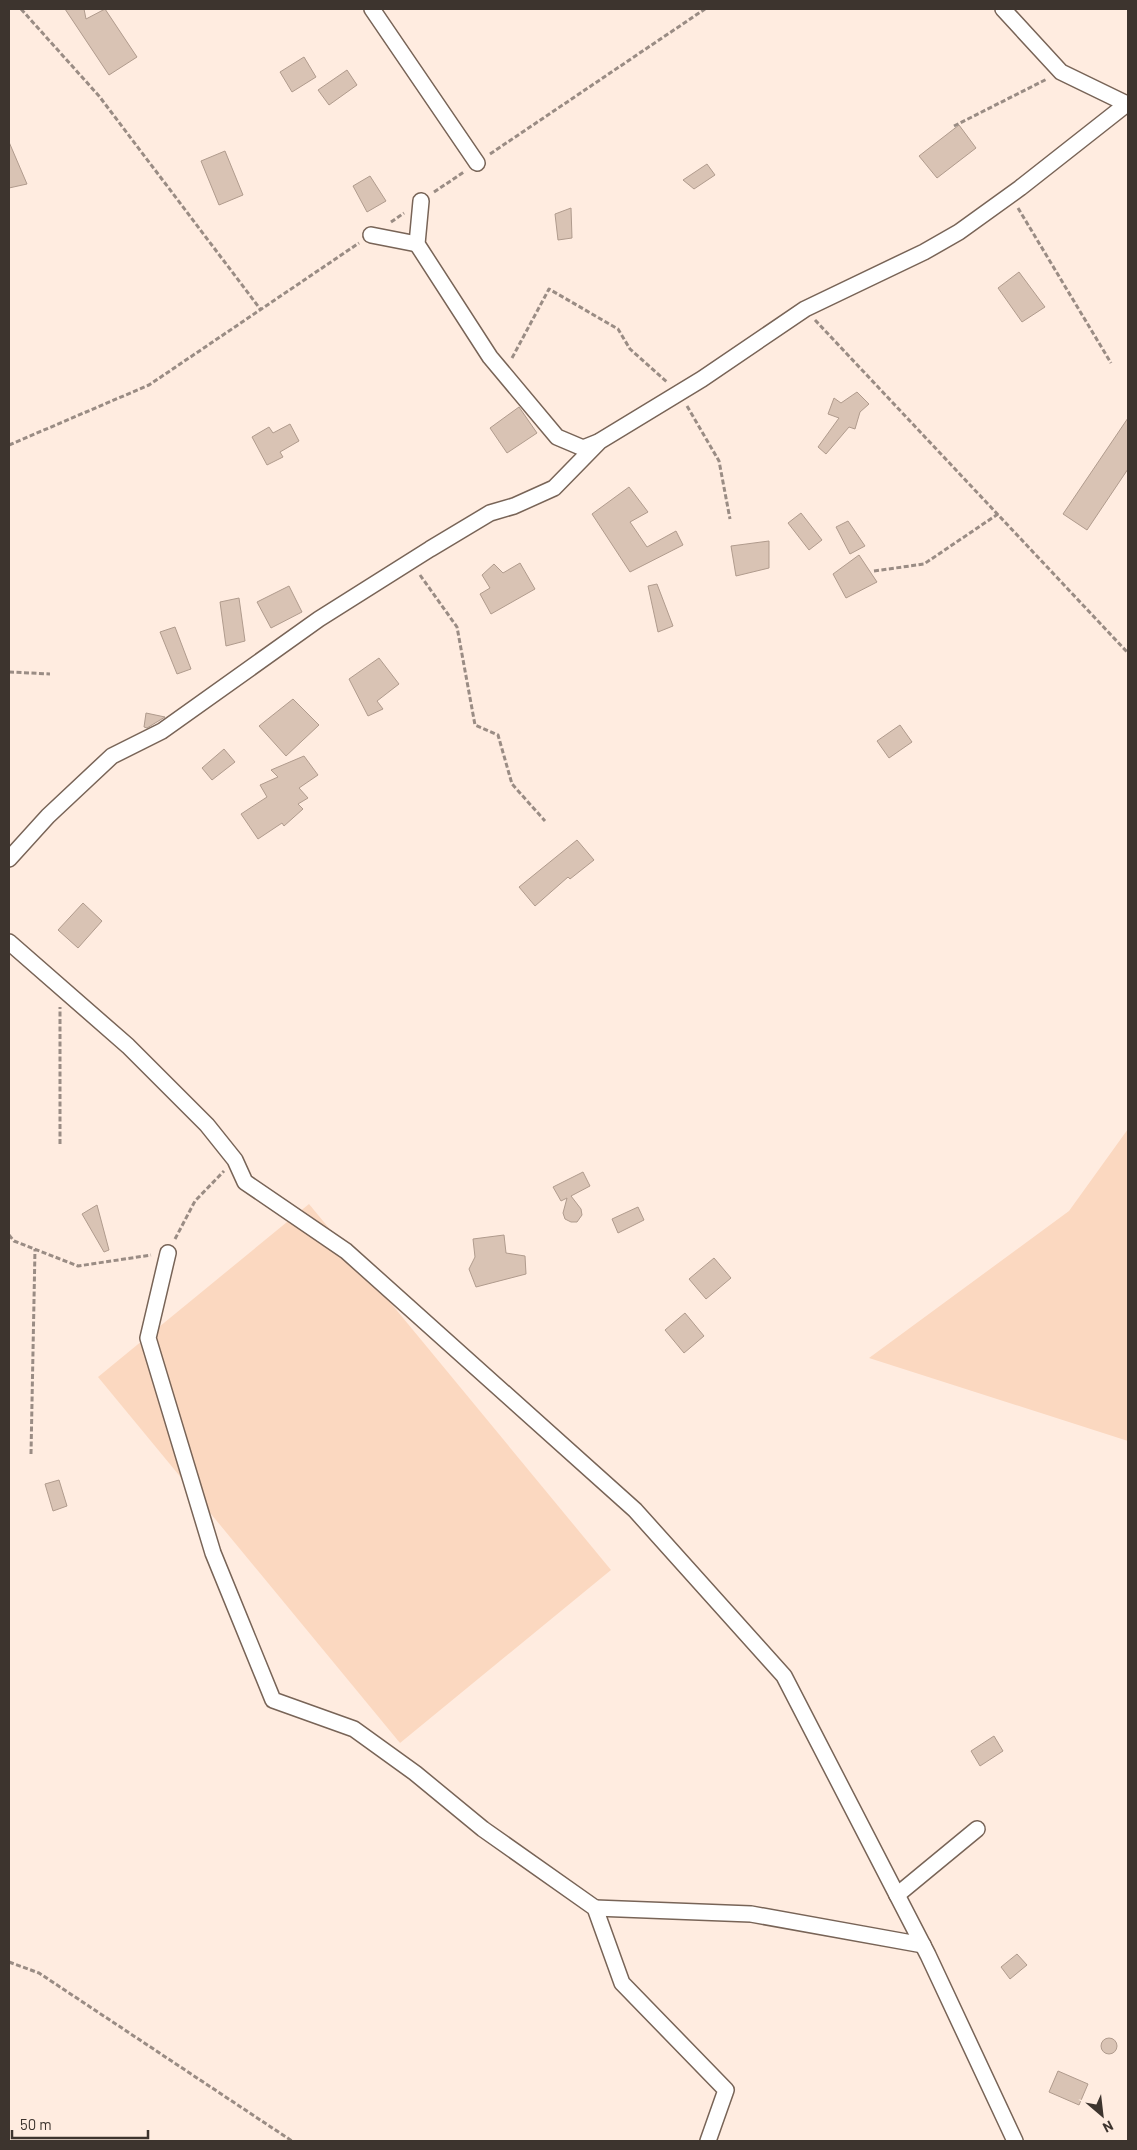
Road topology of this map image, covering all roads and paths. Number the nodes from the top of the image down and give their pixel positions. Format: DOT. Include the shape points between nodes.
graph roads {
  1 [pos="21,9"];
  2 [pos="372,9"];
  3 [pos="1003,9"];
  4 [pos="1061,72"];
  5 [pos="1128,104"];
  6 [pos="954,126"];
  7 [pos="477,163"];
  8 [pos="1010,195"];
  9 [pos="421,201"];
  10 [pos="371,235"];
  11 [pos="417,244"];
  12 [pos="805,309"];
  13 [pos="260,310"];
  14 [pos="1111,363"];
  15 [pos="504,373"];
  16 [pos="679,393"];
  17 [pos="600,441"];
  18 [pos="998,514"];
  19 [pos="730,519"];
  20 [pos="410,561"];
  21 [pos="874,571"];
  22 [pos="1128,653"];
  23 [pos="9,672"];
  24 [pos="50,674"];
  25 [pos="545,821"];
  26 [pos="9,859"];
  27 [pos="9,942"];
  28 [pos="60,987"];
  29 [pos="60,1144"];
  30 [pos="235,1160"];
  31 [pos="9,1234"];
  32 [pos="34,1249"];
  33 [pos="168,1253"];
  34 [pos="31,1454"];
  35 [pos="977,1830"];
  36 [pos="897,1895"];
  37 [pos="595,1908"];
  38 [pos="923,1945"];
  39 [pos="9,1962"];
  40 [pos="292,2141"];
  41 [pos="708,2141"];
  42 [pos="1015,2141"];
  1 -- 13 [label="path" via="99,96"];
  2 -- 7 [label="street"];
  3 -- 4 [label="street"];
  4 -- 5 [label="street"];
  4 -- 6 [label="path"];
  5 -- 8 [label="street"];
  8 -- 12 [label="street" via="959,232 924,252"];
  8 -- 14 [label="path"];
  9 -- 11 [label="street"];
  10 -- 11 [label="street"];
  11 -- 15 [label="street" via="490,357"];
  12 -- 16 [label="street"];
  12 -- 18 [label="path"];
  15 -- 16 [label="path" via="549,289 618,329 630,349"];
  15 -- 17 [label="street" via="557,437 583,448"];
  16 -- 17 [label="street"];
  16 -- 19 [label="path" via="719,462"];
  17 -- 20 [label="street" via="554,488 490,513"];
  18 -- 21 [label="path" via="924,564"];
  18 -- 22 [label="path"];
  20 -- 25 [label="path" via="457,627 476,725 498,735 512,784"];
  20 -- 26 [label="street" via="319,619 162,731 112,756 48,816"];
  23 -- 24 [label="path"];
  27 -- 28 [label="street"];
  28 -- 29 [label="path"];
  28 -- 30 [label="street" via="134,1053 207,1125"];
  30 -- 33 [label="path" via="194,1201"];
  30 -- 36 [label="street" via="245,1182 346,1251 635,1510 784,1676"];
  31 -- 32 [label="path" via="14,1241"];
  32 -- 33 [label="path" via="78,1266"];
  32 -- 34 [label="path"];
  33 -- 37 [label="street" via="148,1338 213,1553 273,1700 354,1729 415,1773 483,1829"];
  35 -- 36 [label="street"];
  36 -- 38 [label="street"];
  37 -- 38 [label="street" via="751,1914"];
  37 -- 41 [label="street" via="622,1983 726,2090"];
  38 -- 42 [label="street"];
  39 -- 40 [label="path" via="39,1973"];
}
